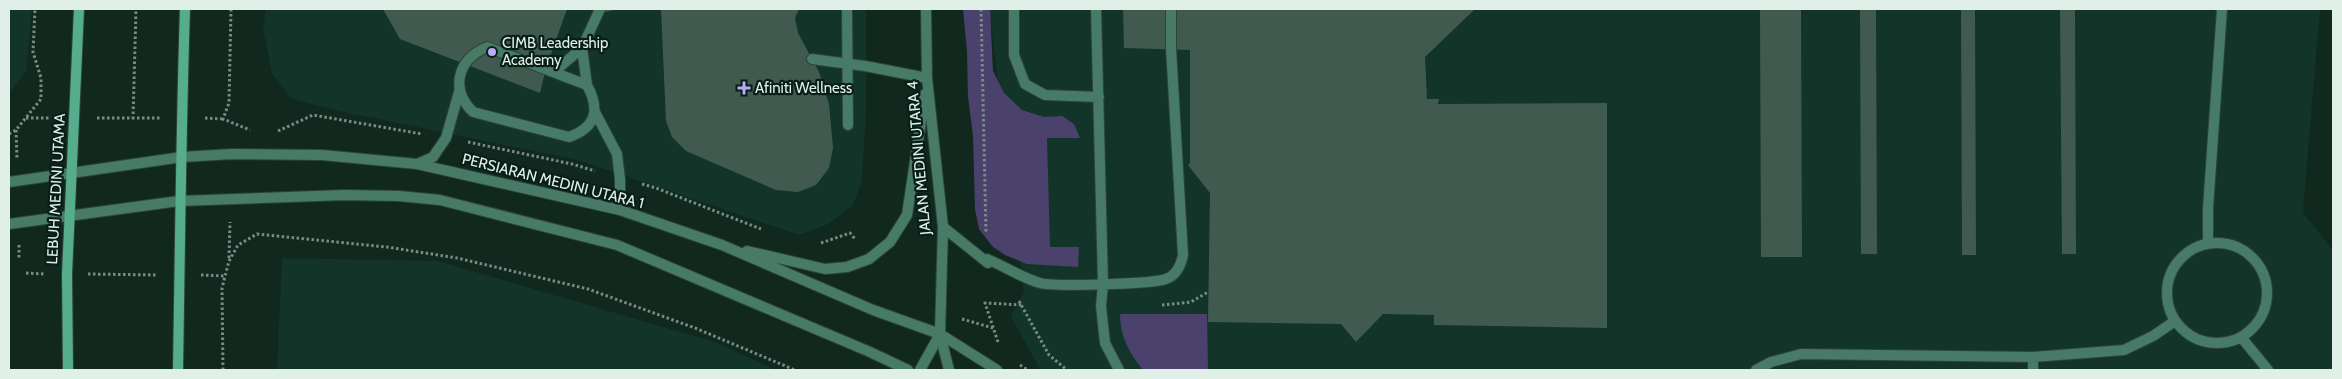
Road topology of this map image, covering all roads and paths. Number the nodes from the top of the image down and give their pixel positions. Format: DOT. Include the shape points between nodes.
graph roads {
  1 [pos="35,9"];
  2 [pos="79,9"];
  3 [pos="136,9"];
  4 [pos="185,9"];
  5 [pos="231,9"];
  6 [pos="600,9"];
  7 [pos="847,9"];
  8 [pos="926,9"];
  9 [pos="981,9"];
  10 [pos="1014,9"];
  11 [pos="1096,9"];
  12 [pos="1171,9"];
  13 [pos="2222,9"];
  14 [pos="582,48"];
  15 [pos="812,59"];
  16 [pos="848,64"];
  17 [pos="555,71"];
  18 [pos="927,78"];
  19 [pos="587,85"];
  20 [pos="459,92"];
  21 [pos="1099,96"];
  22 [pos="595,112"];
  23 [pos="26,118"];
  24 [pos="74,118"];
  25 [pos="181,118"];
  26 [pos="133,119"];
  27 [pos="223,119"];
  28 [pos="848,125"];
  29 [pos="270,131"];
  30 [pos="255,132"];
  31 [pos="9,134"];
  32 [pos="446,138"];
  33 [pos="182,157"];
  34 [pos="417,164"];
  35 [pos="72,173"];
  36 [pos="620,179"];
  37 [pos="9,182"];
  38 [pos="179,201"];
  39 [pos="620,210"];
  40 [pos="70,216"];
  41 [pos="9,224"];
  42 [pos="943,227"];
  43 [pos="763,229"];
  44 [pos="818,243"];
  45 [pos="2208,244"];
  46 [pos="722,245"];
  47 [pos="869,259"];
  48 [pos="987,259"];
  49 [pos="26,274"];
  50 [pos="68,274"];
  51 [pos="180,275"];
  52 [pos="225,276"];
  53 [pos="1103,284"];
  54 [pos="1208,292"];
  55 [pos="1016,297"];
  56 [pos="1022,305"];
  57 [pos="1032,305"];
  58 [pos="1159,305"];
  59 [pos="2175,321"];
  60 [pos="940,334"];
  61 [pos="2241,337"];
  62 [pos="1004,348"];
  63 [pos="2033,357"];
  64 [pos="1016,361"];
  65 [pos="68,370"];
  66 [pos="178,370"];
  67 [pos="223,370"];
  68 [pos="795,370"];
  69 [pos="908,370"];
  70 [pos="920,370"];
  71 [pos="948,370"];
  72 [pos="997,370"];
  73 [pos="1028,370"];
  74 [pos="1067,370"];
  75 [pos="1119,370"];
  76 [pos="1756,370"];
  77 [pos="2033,370"];
  78 [pos="2268,370"];
  1 -- 23 [label="path" via="33,52 41,78 41,99"];
  2 -- 24 [label="main road, LEBUH MEDINI UTAMA"];
  3 -- 26 [label="path"];
  4 -- 25 [label="main road"];
  5 -- 27 [label="path" via="229,103"];
  6 -- 14 [label="street"];
  7 -- 16 [label="street"];
  8 -- 18 [label="street, JALAN MEDINI UTARA 4"];
  9 -- 48 [label="path"];
  10 -- 21 [label="street" via="1014,55 1025,84 1045,95"];
  11 -- 21 [label="street"];
  12 -- 53 [label="street" via="1181,264 1168,279"];
  13 -- 45 [label="street"];
  14 -- 17 [label="street"];
  14 -- 19 [label="street"];
  15 -- 16 [label="street"];
  16 -- 18 [label="street"];
  16 -- 28 [label="street"];
  17 -- 19 [label="street"];
  17 -- 20 [label="street" via="487,47 475,52 465,64 459,80"];
  18 -- 42 [label="street, JALAN MEDINI UTARA 4"];
  18 -- 47 [label="street" via="907,215 890,242"];
  19 -- 22 [label="street" via="595,99"];
  20 -- 22 [label="street" via="473,112 569,137 581,133"];
  20 -- 32 [label="street"];
  21 -- 53 [label="street"];
  22 -- 36 [label="street" via="617,154"];
  23 -- 24 [label="path"];
  23 -- 31 [label="path"];
  24 -- 26 [label="path"];
  24 -- 35 [label="main road, LEBUH MEDINI UTAMA"];
  25 -- 26 [label="path"];
  25 -- 27 [label="path"];
  25 -- 33 [label="main road"];
  27 -- 30 [label="path"];
  29 -- 32 [label="path" via="278,131 313,115"];
  32 -- 34 [label="street" via="433,157"];
  32 -- 36 [label="path" via="572,164"];
  33 -- 34 [label="street, PERSIARAN MEDINI UTARA 1" via="322,155"];
  33 -- 35 [label="street, PERSIARAN MEDINI UTARA 1"];
  33 -- 38 [label="main road"];
  34 -- 39 [label="street, PERSIARAN MEDINI UTARA 1"];
  35 -- 37 [label="street, PERSIARAN MEDINI UTARA 1"];
  35 -- 40 [label="main road, LEBUH MEDINI UTAMA"];
  36 -- 39 [label="street"];
  36 -- 43 [label="path" via="656,188"];
  38 -- 40 [label="street"];
  38 -- 51 [label="main road"];
  38 -- 69 [label="street" via="345,196 440,200 617,245"];
  39 -- 46 [label="street, PERSIARAN MEDINI UTARA 1"];
  40 -- 41 [label="street"];
  40 -- 50 [label="main road, LEBUH MEDINI UTAMA"];
  42 -- 48 [label="street" via="988,263"];
  42 -- 60 [label="street, JALAN MEDINI UTARA 4"];
  44 -- 47 [label="path" via="850,233"];
  45 -- 59 [label="street" via="2183,256 2168,280 2168,308"];
  45 -- 61 [label="street" via="2229,245 2248,253 2265,276 2268,290 2262,318"];
  46 -- 47 [label="street" via="826,269 847,267"];
  46 -- 60 [label="street, PERSIARAN MEDINI UTARA 1" via="873,310"];
  48 -- 53 [label="street" via="1041,283"];
  49 -- 50 [label="path"];
  50 -- 51 [label="path"];
  50 -- 65 [label="main road, LEBUH MEDINI UTAMA"];
  51 -- 52 [label="path"];
  51 -- 66 [label="main road"];
  52 -- 67 [label="path" via="222,288"];
  52 -- 68 [label="path" via="238,245 257,234 457,258 588,289 695,328"];
  53 -- 75 [label="street" via="1105,343"];
  54 -- 58 [label="path" via="1191,302"];
  55 -- 56 [label="path"];
  56 -- 57 [label="path"];
  56 -- 62 [label="path" via="985,304 998,342"];
  56 -- 74 [label="path" via="1049,356"];
  59 -- 61 [label="street" via="2198,340 2228,342"];
  59 -- 63 [label="street" via="2124,350"];
  60 -- 70 [label="street, JALAN MEDINI UTARA 4"];
  60 -- 71 [label="street, JALAN MEDINI UTARA 4"];
  60 -- 72 [label="street, PERSIARAN MEDINI UTARA 1"];
  61 -- 78 [label="street"];
  63 -- 76 [label="street" via="1802,354 1771,362"];
  63 -- 77 [label="street"];
  64 -- 73 [label="path"];
}
